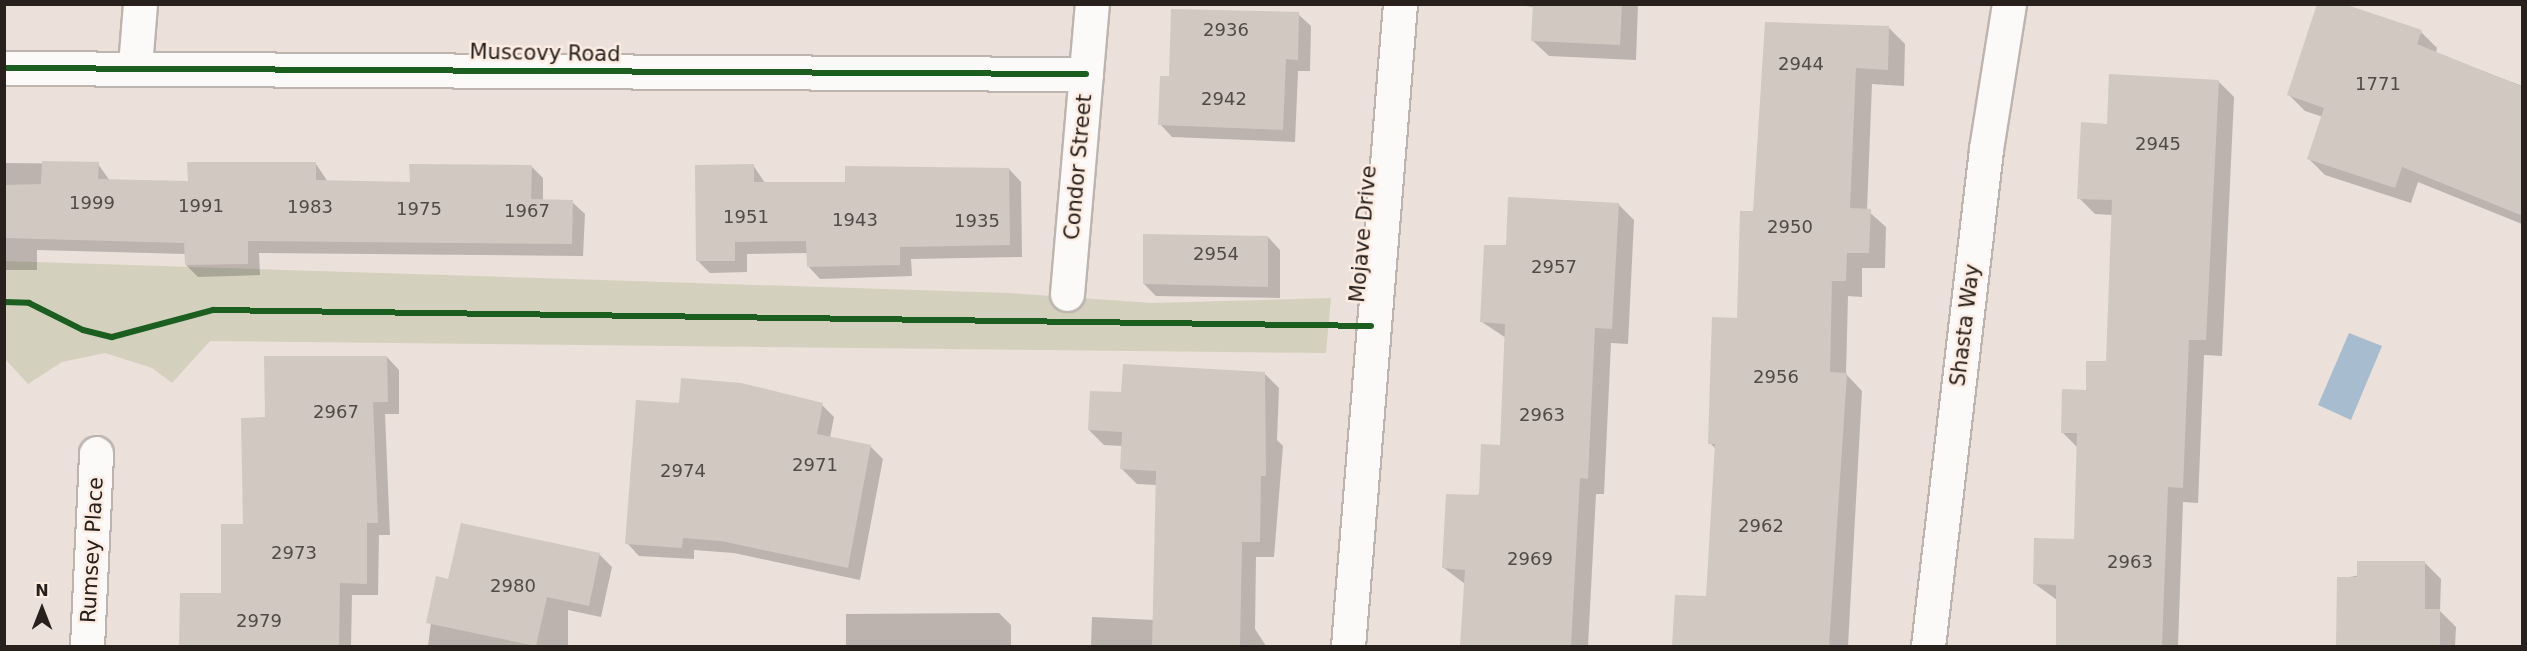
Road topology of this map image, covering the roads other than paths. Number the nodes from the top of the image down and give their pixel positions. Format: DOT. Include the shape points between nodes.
graph roads {
  1 [pos="140,4"];
  2 [pos="1092,4"];
  3 [pos="1400,4"];
  4 [pos="2008,4"];
  5 [pos="135,66"];
  6 [pos="4,68"];
  7 [pos="1086,74"];
  8 [pos="1066,294"];
  9 [pos="96,453"];
  10 [pos="87,646"];
  11 [pos="1348,646"];
  12 [pos="1928,646"];
  1 -- 5 [label="street"];
  2 -- 7 [label="street, Condor Street"];
  3 -- 11 [label="street, Mojave Drive"];
  4 -- 12 [label="street, Shasta Way" via="1986,149"];
  5 -- 6 [label="street, Muscovy Road"];
  5 -- 7 [label="street, Muscovy Road"];
  7 -- 8 [label="street, Condor Street"];
  9 -- 10 [label="street, Rumsey Place"];
}
